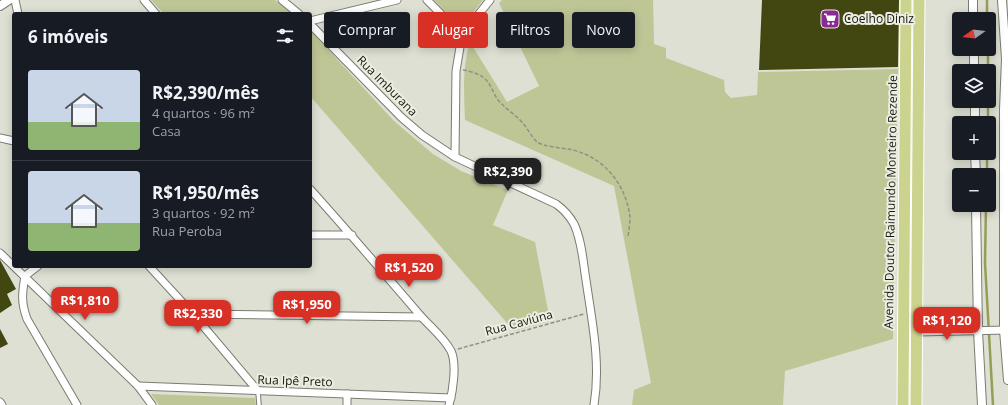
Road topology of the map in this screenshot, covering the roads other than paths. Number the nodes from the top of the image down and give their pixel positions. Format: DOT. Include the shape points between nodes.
graph roads {
  1 [pos="9,0"];
  2 [pos="15,0"];
  3 [pos="144,0"];
  4 [pos="282,0"];
  5 [pos="397,0"];
  6 [pos="427,0"];
  7 [pos="490,0"];
  8 [pos="906,0"];
  9 [pos="919,0"];
  10 [pos="973,0"];
  11 [pos="1002,0"];
  12 [pos="0,6"];
  13 [pos="18,12"];
  14 [pos="154,12"];
  15 [pos="297,12"];
  16 [pos="439,12"];
  17 [pos="480,12"];
  18 [pos="973,12"];
  19 [pos="1005,18"];
  20 [pos="312,21"];
  21 [pos="312,24"];
  22 [pos="460,48"];
  23 [pos="1007,61"];
  24 [pos="1006,109"];
  25 [pos="0,138"];
  26 [pos="12,141"];
  27 [pos="455,157"];
  28 [pos="312,191"];
  29 [pos="976,212"];
  30 [pos="312,234"];
  31 [pos="352,235"];
  32 [pos="0,253"];
  33 [pos="12,264"];
  34 [pos="16,268"];
  35 [pos="35,268"];
  36 [pos="151,268"];
  37 [pos="25,276"];
  38 [pos="193,314"];
  39 [pos="421,317"];
  40 [pos="1006,330"];
  41 [pos="978,331"];
  42 [pos="917,332"];
  43 [pos="1008,380"];
  44 [pos="138,386"];
  45 [pos="258,391"];
  46 [pos="347,394"];
  47 [pos="450,401"];
  48 [pos="0,402"];
  49 [pos="2,405"];
  50 [pos="77,405"];
  51 [pos="152,405"];
  52 [pos="258,405"];
  53 [pos="347,405"];
  54 [pos="594,405"];
  55 [pos="903,405"];
  56 [pos="916,405"];
  57 [pos="982,405"];
  1 -- 12 [label="street"];
  2 -- 13 [label="street"];
  3 -- 14 [label="street"];
  4 -- 15 [label="street"];
  5 -- 20 [label="street"];
  6 -- 16 [label="street"];
  7 -- 17 [label="street"];
  8 -- 55 [label="main road, Avenida Doutor Raimundo Monteiro Rezende"];
  9 -- 42 [label="main road"];
  10 -- 18 [label="street"];
  11 -- 19 [label="street"];
  19 -- 23 [label="street"];
  21 -- 27 [label="street, Rua Imburana" via="401,117 422,136"];
  22 -- 27 [label="street" via="456,71"];
  23 -- 24 [label="street"];
  24 -- 40 [label="street"];
  25 -- 26 [label="street"];
  27 -- 54 [label="street, Rua Imburana" via="556,204 575,225 596,344 597,388"];
  28 -- 31 [label="street"];
  29 -- 41 [label="street"];
  30 -- 31 [label="street"];
  31 -- 39 [label="street"];
  32 -- 33 [label="street"];
  34 -- 37 [label="street"];
  35 -- 37 [label="street"];
  36 -- 38 [label="street"];
  37 -- 44 [label="street"];
  37 -- 50 [label="street" via="22,299 27,319"];
  38 -- 39 [label="street"];
  38 -- 45 [label="street"];
  39 -- 47 [label="street" via="441,336 451,351 454,361"];
  40 -- 41 [label="street"];
  40 -- 43 [label="street"];
  41 -- 42 [label="street"];
  41 -- 57 [label="street"];
  42 -- 56 [label="main road"];
  44 -- 45 [label="street, Rua Ipê Preto"];
  44 -- 51 [label="street"];
  45 -- 46 [label="street, Rua Ipê Preto"];
  45 -- 52 [label="lane"];
  46 -- 47 [label="street, Rua Ipê Preto"];
  46 -- 53 [label="street"];
  48 -- 49 [label="street"];
}
